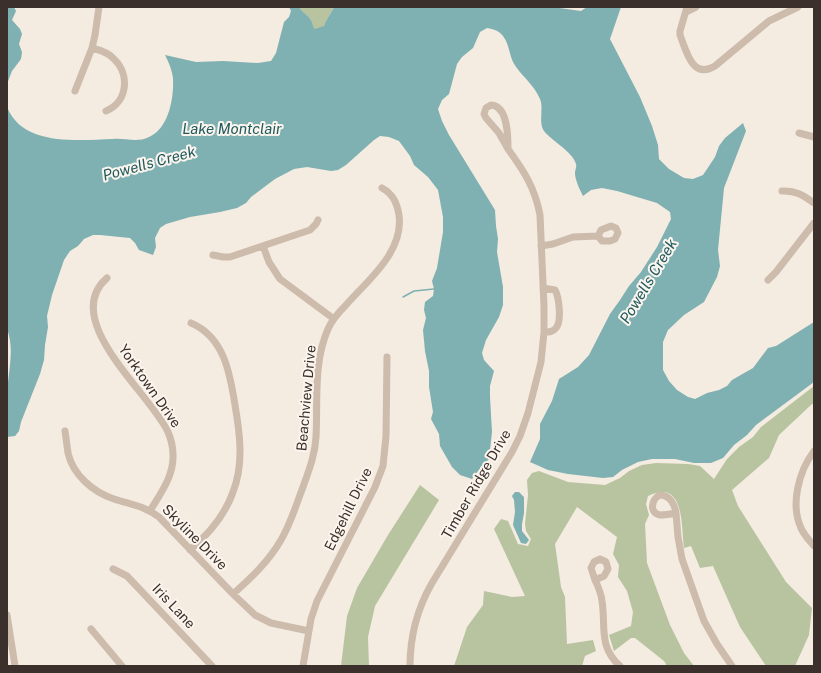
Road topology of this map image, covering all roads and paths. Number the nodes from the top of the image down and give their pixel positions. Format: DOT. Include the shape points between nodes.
graph roads {
  1 [pos="99,7"];
  2 [pos="696,7"];
  3 [pos="798,7"];
  4 [pos="686,9"];
  5 [pos="92,48"];
  6 [pos="75,91"];
  7 [pos="106,111"];
  8 [pos="799,133"];
  9 [pos="814,137"];
  10 [pos="508,149"];
  11 [pos="382,188"];
  12 [pos="782,192"];
  13 [pos="814,203"];
  14 [pos="318,220"];
  15 [pos="814,223"];
  16 [pos="598,236"];
  17 [pos="263,246"];
  18 [pos="541,246"];
  19 [pos="213,255"];
  20 [pos="107,278"];
  21 [pos="768,280"];
  22 [pos="544,288"];
  23 [pos="334,319"];
  24 [pos="191,323"];
  25 [pos="544,332"];
  26 [pos="387,357"];
  27 [pos="65,431"];
  28 [pos="814,451"];
  29 [pos="150,511"];
  30 [pos="676,513"];
  31 [pos="814,546"];
  32 [pos="190,550"];
  33 [pos="112,569"];
  34 [pos="595,580"];
  35 [pos="233,594"];
  36 [pos="7,615"];
  37 [pos="91,629"];
  38 [pos="309,631"];
  39 [pos="15,666"];
  40 [pos="122,666"];
  41 [pos="212,666"];
  42 [pos="303,666"];
  43 [pos="410,666"];
  44 [pos="620,666"];
  45 [pos="732,666"];
  1 -- 5 [label="street"];
  2 -- 4 [label="street"];
  3 -- 4 [label="street" via="769,21 715,66 707,69 698,68 690,62 682,42 680,31"];
  5 -- 6 [label="street"];
  5 -- 7 [label="street" via="115,59 124,77 124,89 119,102"];
  8 -- 9 [label="street"];
  10 -- 10 [label="street, Timber Ridge Drive" via="486,118 484,111 488,106 495,105 501,110 508,131"];
  10 -- 18 [label="street, Timber Ridge Drive" via="526,174 535,193 540,215"];
  11 -- 23 [label="street, Beachview Drive" via="394,198 398,210 400,228 395,246 387,260"];
  12 -- 13 [label="street" via="801,194"];
  14 -- 17 [label="street" via="310,230"];
  15 -- 21 [label="street"];
  16 -- 18 [label="street" via="573,237"];
  17 -- 19 [label="street" via="230,257"];
  17 -- 23 [label="street" via="280,279"];
  18 -- 22 [label="street, Timber Ridge Drive"];
  20 -- 29 [label="street, Yorktown Drive" via="100,285 95,298 97,330 166,429 173,448 171,474"];
  22 -- 25 [label="street, Timber Ridge Drive"];
  22 -- 25 [label="street" via="555,290 559,308 558,326 553,331"];
  23 -- 35 [label="street, Beachview Drive" via="320,354 316,438 310,467 290,522 281,541 264,564"];
  24 -- 32 [label="street" via="209,335 226,363 239,425 240,453 236,483 226,508 211,531"];
  25 -- 43 [label="street, Timber Ridge Drive" via="541,362 520,436 504,467 426,593 414,626"];
  26 -- 38 [label="street, Edgehill Drive" via="384,466 317,601"];
  27 -- 29 [label="street, Skyline Drive" via="71,462 89,485 112,499 138,505"];
  28 -- 31 [label="street" via="801,478 796,503 802,529"];
  29 -- 32 [label="street, Skyline Drive"];
  30 -- 45 [label="street" via="682,559 704,621"];
  32 -- 35 [label="street, Skyline Drive"];
  33 -- 41 [label="street, Iris Lane" via="127,576"];
  34 -- 44 [label="street" via="602,599 606,644 613,659"];
  35 -- 38 [label="street, Skyline Drive" via="263,620"];
  36 -- 39 [label="street"];
  37 -- 40 [label="street"];
  38 -- 42 [label="street, Edgehill Drive"];
}
